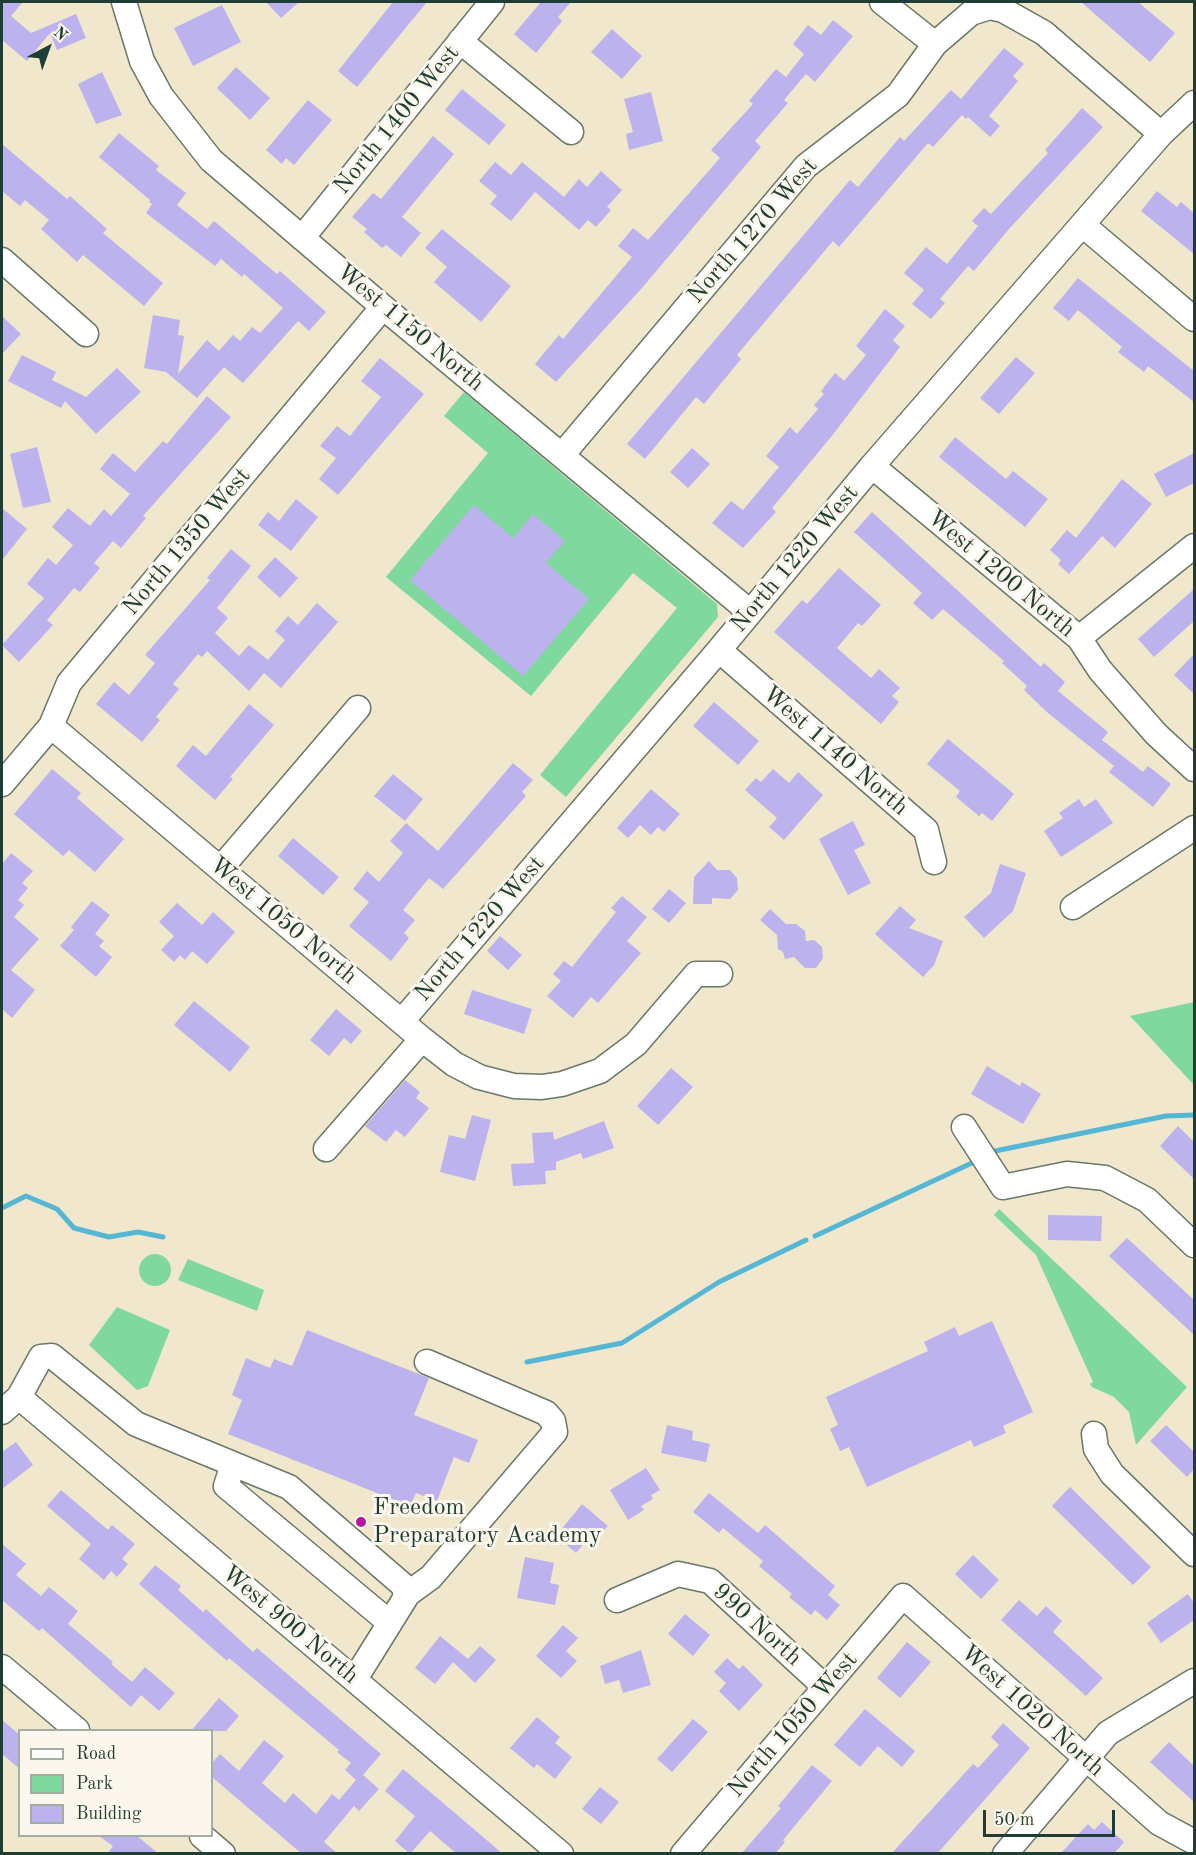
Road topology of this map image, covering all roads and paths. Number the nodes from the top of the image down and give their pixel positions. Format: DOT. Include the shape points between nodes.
graph roads {
  1 [pos="128,2"];
  2 [pos="492,2"];
  3 [pos="882,2"];
  4 [pos="460,41"];
  5 [pos="935,44"];
  6 [pos="1194,103"];
  7 [pos="570,132"];
  8 [pos="1161,134"];
  9 [pos="1084,226"];
  10 [pos="302,238"];
  11 [pos="2,260"];
  12 [pos="383,307"];
  13 [pos="1194,319"];
  14 [pos="86,334"];
  15 [pos="562,454"];
  16 [pos="872,466"];
  17 [pos="1194,546"];
  18 [pos="750,612"];
  19 [pos="1079,638"];
  20 [pos="719,650"];
  21 [pos="358,708"];
  22 [pos="51,726"];
  23 [pos="1194,769"];
  24 [pos="2,784"];
  25 [pos="1194,828"];
  26 [pos="934,862"];
  27 [pos="221,868"];
  28 [pos="1072,907"];
  29 [pos="720,974"];
  30 [pos="402,1021"];
  31 [pos="422,1039"];
  32 [pos="964,1127"];
  33 [pos="326,1149"];
  34 [pos="1194,1245"];
  35 [pos="427,1362"];
  36 [pos="10,1404"];
  37 [pos="1094,1434"];
  38 [pos="233,1464"];
  39 [pos="1194,1554"];
  40 [pos="405,1596"];
  41 [pos="903,1596"];
  42 [pos="617,1600"];
  43 [pos="390,1623"];
  44 [pos="2,1667"];
  45 [pos="355,1679"];
  46 [pos="1194,1681"];
  47 [pos="825,1687"];
  48 [pos="75,1729"];
  49 [pos="1086,1759"];
  50 [pos="203,1837"];
  51 [pos="1194,1842"];
  52 [pos="223,1854"];
  53 [pos="561,1854"];
  54 [pos="682,1854"];
  55 [pos="1005,1854"];
  1 -- 10 [label="street, West 1150 North" via="142,61 177,120 211,160"];
  2 -- 4 [label="street, North 1400 West"];
  3 -- 5 [label="street"];
  4 -- 7 [label="street"];
  4 -- 10 [label="street, North 1400 West"];
  5 -- 8 [label="street, North 1270 West" via="971,13 990,7 1003,10 1044,33"];
  5 -- 15 [label="street, North 1270 West" via="898,95 806,166"];
  6 -- 8 [label="street, North 1220 West"];
  8 -- 9 [label="street, North 1220 West"];
  9 -- 13 [label="street"];
  9 -- 16 [label="street, North 1220 West"];
  10 -- 12 [label="street, West 1150 North"];
  11 -- 14 [label="street"];
  12 -- 15 [label="street, West 1150 North"];
  12 -- 22 [label="street, North 1350 West" via="69,684"];
  15 -- 18 [label="street, West 1150 North"];
  16 -- 18 [label="street, North 1220 West"];
  16 -- 19 [label="street, West 1200 North"];
  17 -- 19 [label="street"];
  18 -- 20 [label="street, North 1220 West"];
  19 -- 23 [label="street, West 1200 North" via="1100,670 1156,734"];
  20 -- 26 [label="street, West 1140 North" via="926,830"];
  20 -- 30 [label="street, North 1220 West"];
  21 -- 27 [label="street"];
  22 -- 24 [label="street, North 1350 West"];
  22 -- 27 [label="street, West 1050 North"];
  25 -- 28 [label="street"];
  27 -- 30 [label="street, West 1050 North"];
  29 -- 31 [label="street, West 1050 North" via="696,974 636,1044 600,1071 562,1084 514,1086 479,1077 454,1064"];
  30 -- 31 [label="street, West 1050 North"];
  31 -- 33 [label="street, North 1220 West"];
  32 -- 34 [label="street" via="1004,1187 1067,1174 1105,1178 1147,1200"];
  35 -- 40 [label="street" via="546,1413 555,1432 431,1577"];
  36 -- 38 [label="street" via="40,1357 52,1356 136,1424"];
  36 -- 45 [label="street, West 900 North"];
  37 -- 39 [label="street" via="1096,1449 1112,1474"];
  38 -- 40 [label="street" via="290,1487 404,1586"];
  38 -- 43 [label="street" via="226,1486"];
  40 -- 43 [label="street"];
  41 -- 47 [label="street, North 1050 West"];
  41 -- 49 [label="street, West 1020 North"];
  42 -- 47 [label="street, 990 North" via="678,1574 710,1581"];
  43 -- 45 [label="street"];
  44 -- 48 [label="street"];
  45 -- 53 [label="street, West 900 North"];
  46 -- 49 [label="street" via="1108,1733"];
  47 -- 54 [label="street, North 1050 West"];
  49 -- 51 [label="street, West 1020 North" via="1159,1823"];
  49 -- 55 [label="street"];
  50 -- 52 [label="street"];
}
